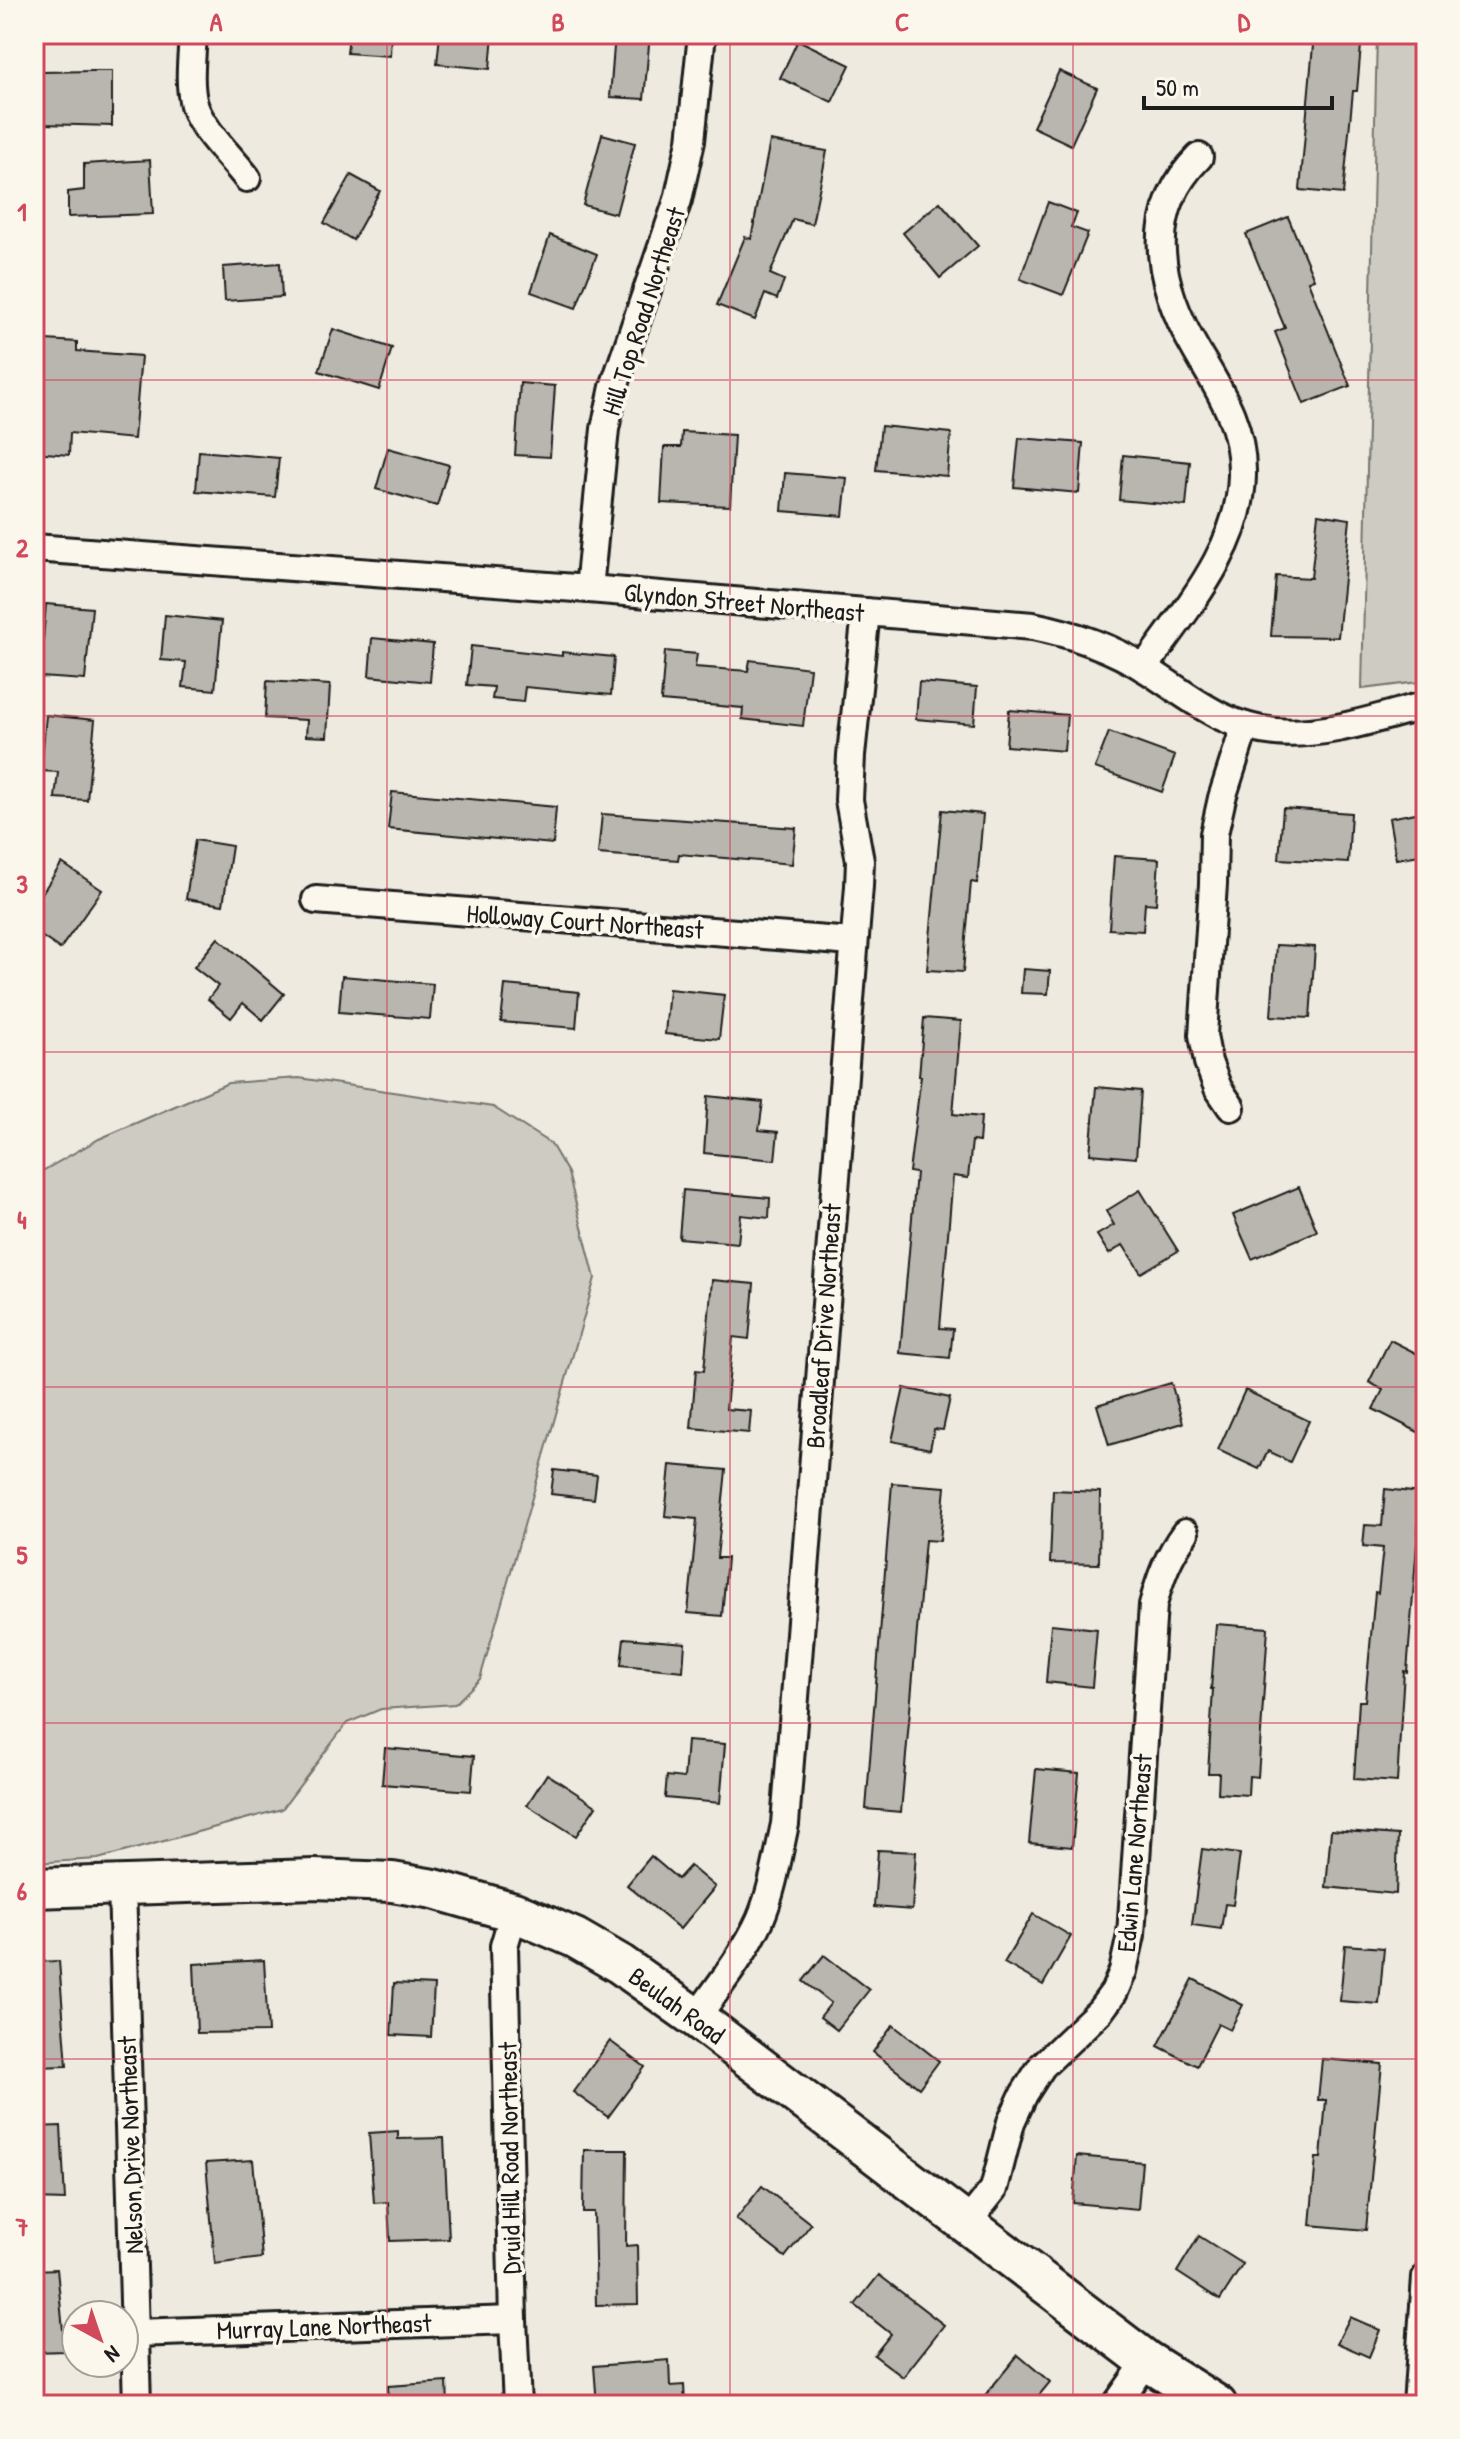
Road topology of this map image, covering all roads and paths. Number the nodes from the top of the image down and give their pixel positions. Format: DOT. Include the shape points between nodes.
graph roads {
  1 [pos="193,34"];
  2 [pos="702,34"];
  3 [pos="1199,157"];
  4 [pos="247,178"];
  5 [pos="34,548"];
  6 [pos="589,589"];
  7 [pos="866,612"];
  8 [pos="1144,668"];
  9 [pos="1426,705"];
  10 [pos="1245,726"];
  11 [pos="316,900"];
  12 [pos="853,942"];
  13 [pos="1231,1107"];
  14 [pos="1185,1533"];
  15 [pos="122,1885"];
  16 [pos="34,1888"];
  17 [pos="514,1912"];
  18 [pos="696,2018"];
  19 [pos="966,2224"];
  20 [pos="1426,2277"];
  21 [pos="134,2299"];
  22 [pos="513,2320"];
  23 [pos="140,2333"];
  24 [pos="1147,2361"];
  25 [pos="136,2379"];
  26 [pos="137,2405"];
  27 [pos="517,2405"];
  28 [pos="1116,2405"];
  29 [pos="1217,2405"];
  30 [pos="1417,2405"];
  1 -- 4 [label="street" via="193,102 200,119"];
  2 -- 6 [label="street, Hill Top Road Northeast" via="691,141 678,200 614,387 605,429"];
  3 -- 8 [label="street" via="1174,189 1160,242 1172,301 1232,418 1241,451 1239,506 1218,558"];
  5 -- 6 [label="street, Glyndon Street Northeast"];
  6 -- 7 [label="street, Glyndon Street Northeast"];
  7 -- 8 [label="street, Glyndon Street Northeast" via="1060,631 1102,645"];
  7 -- 12 [label="street, Broadleaf Drive Northeast" via="849,800 860,861"];
  8 -- 10 [label="street, Glyndon Street Northeast" via="1213,714"];
  9 -- 10 [label="street, Glyndon Street Northeast" via="1305,732"];
  10 -- 13 [label="street" via="1214,834 1203,1035 1218,1088"];
  11 -- 12 [label="street, Holloway Court Northeast"];
  12 -- 18 [label="street, Broadleaf Drive Northeast" via="785,1824 759,1921"];
  14 -- 19 [label="street, Edwin Lane Northeast" via="1161,1574 1153,1605 1131,1935 1123,1971 1100,2011 1042,2066 1024,2094 994,2189"];
  15 -- 16 [label="main road, Beulah Road"];
  15 -- 17 [label="main road, Beulah Road" via="392,1882"];
  15 -- 21 [label="street, Nelson Drive Northeast"];
  17 -- 18 [label="main road, Beulah Road" via="620,1964"];
  17 -- 22 [label="street, Druid Hill Road Northeast" via="504,1946"];
  18 -- 19 [label="main road, Beulah Road"];
  19 -- 24 [label="main road, Beulah Road"];
  20 -- 30 [label="street"];
  22 -- 23 [label="street, Murray Lane Northeast"];
  22 -- 27 [label="street, Druid Hill Road Northeast"];
  24 -- 28 [label="street"];
  24 -- 29 [label="main road, Beulah Road"];
  25 -- 26 [label="street, Nelson Drive Northeast"];
}
